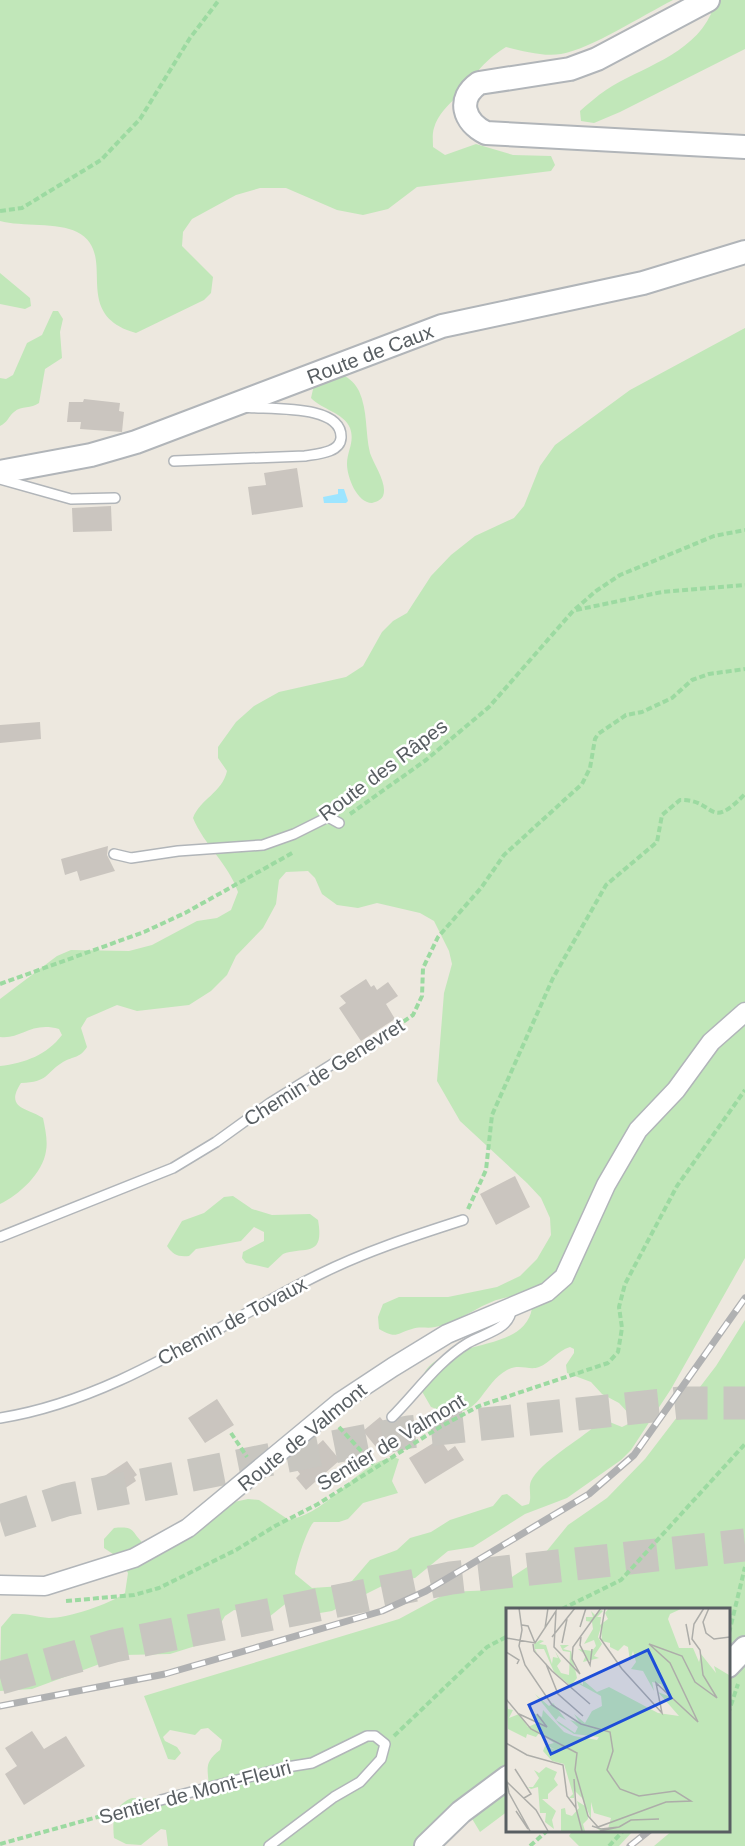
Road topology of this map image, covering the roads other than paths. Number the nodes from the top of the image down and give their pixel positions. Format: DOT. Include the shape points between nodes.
graph roads {
  1 [pos="708,0"];
  2 [pos="745,147"];
  3 [pos="745,252"];
  4 [pos="242,402"];
  5 [pos="174,461"];
  6 [pos="0,472"];
  7 [pos="0,479"];
  8 [pos="115,498"];
  9 [pos="339,823"];
  10 [pos="114,854"];
  11 [pos="745,1012"];
  12 [pos="339,1060"];
  13 [pos="463,1220"];
  14 [pos="0,1237"];
  15 [pos="511,1308"];
  16 [pos="392,1417"];
  17 [pos="0,1418"];
  18 [pos="0,1585"];
  19 [pos="745,1648"];
  20 [pos="730,1665"];
  21 [pos="506,1778"];
  22 [pos="161,1800"];
  23 [pos="269,1846"];
  24 [pos="426,1846"];
  1 -- 2 [label="street" via="597,59 570,69 479,83 465,102 465,114 474,127 486,133"];
  3 -- 4 [label="street, Route de Caux" via="643,283 442,326"];
  4 -- 5 [label="lane" via="244,408 320,414 338,428 339,442 326,452 305,456"];
  4 -- 6 [label="street, Route de Caux" via="136,442 91,455"];
  7 -- 8 [label="lane" via="71,499"];
  9 -- 10 [label="lane" via="328,817 263,845 131,858"];
  11 -- 15 [label="street, Route de Valmont" via="711,1042 676,1090 638,1130 606,1185 564,1277 547,1292"];
  12 -- 14 [label="lane, Chemin de Genevret" via="173,1168"];
  13 -- 17 [label="lane, Chemin de Tovaux" via="412,1236 320,1274 100,1388"];
  15 -- 16 [label="lane" via="502,1327 458,1348"];
  15 -- 18 [label="street, Route de Valmont" via="447,1334 340,1402 188,1528 134,1558 45,1586"];
  19 -- 20 [label="street"];
  21 -- 24 [label="street" via="461,1812"];
  22 -- 23 [label="lane, Sentier de Mont-Fleuri" via="312,1763 367,1736 375,1736 385,1744 381,1759 360,1782"];
}
